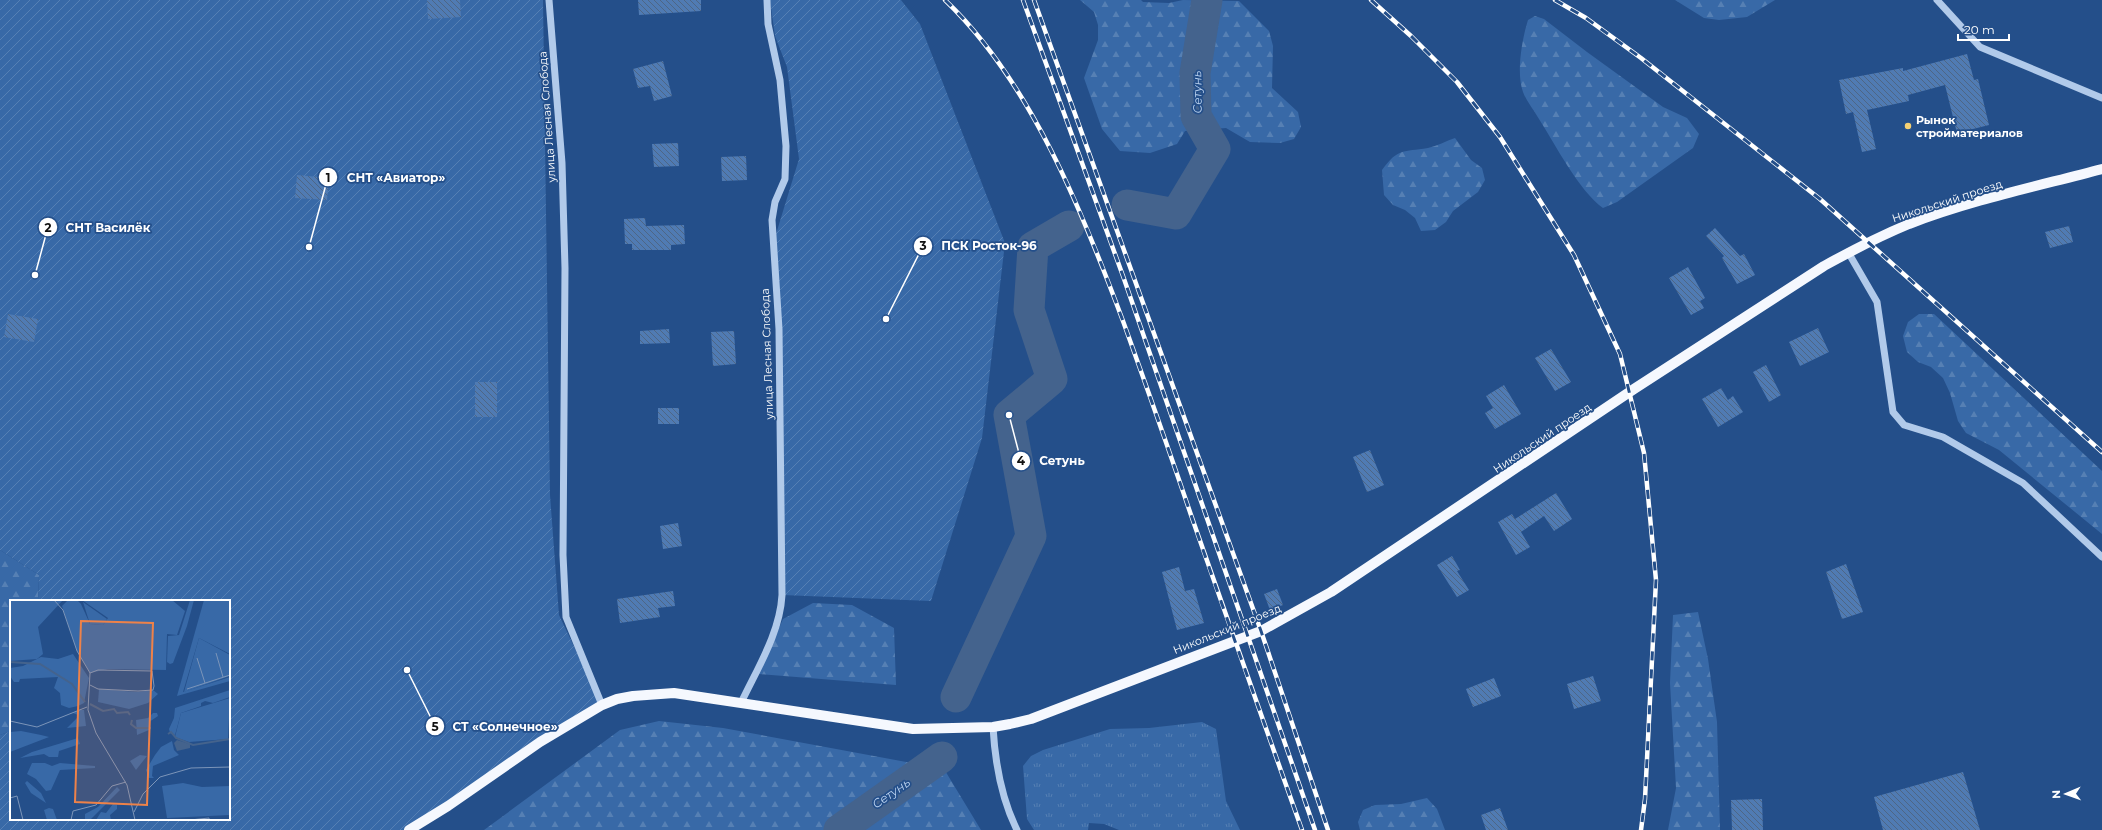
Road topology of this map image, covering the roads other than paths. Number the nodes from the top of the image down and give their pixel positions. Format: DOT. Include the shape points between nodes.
graph roads {
  1 [pos="549,0"];
  2 [pos="767,0"];
  3 [pos="1937,0"];
  4 [pos="2102,98"];
  5 [pos="2102,170"];
  6 [pos="1848,252"];
  7 [pos="2102,557"];
  8 [pos="741,703"];
  9 [pos="602,705"];
  10 [pos="994,727"];
  11 [pos="409,830"];
  12 [pos="1017,830"];
  1 -- 9 [label="street, улица Лесная Слобода" via="562,163 565,268 563,555 566,617"];
  2 -- 8 [label="street, улица Лесная Слобода" via="768,24 780,80 786,146 785,179 775,202 772,220 779,329 782,595 781,611 773,635"];
  3 -- 4 [label="street" via="1980,47"];
  5 -- 6 [label="main road, Никольский проезд" via="1975,202 1909,224"];
  6 -- 7 [label="street" via="1877,302 1893,412 1904,425 1943,437 2023,483"];
  6 -- 10 [label="main road, Никольский проезд" via="1641,385 1362,573 1289,617 1236,641 1031,719"];
  8 -- 9 [label="main road, Никольский проезд" via="674,693 633,696"];
  8 -- 10 [label="main road, Никольский проезд" via="913,729"];
  9 -- 11 [label="main road, Никольский проезд" via="540,742"];
  10 -- 12 [label="street" via="994,749 1000,781"];
}
